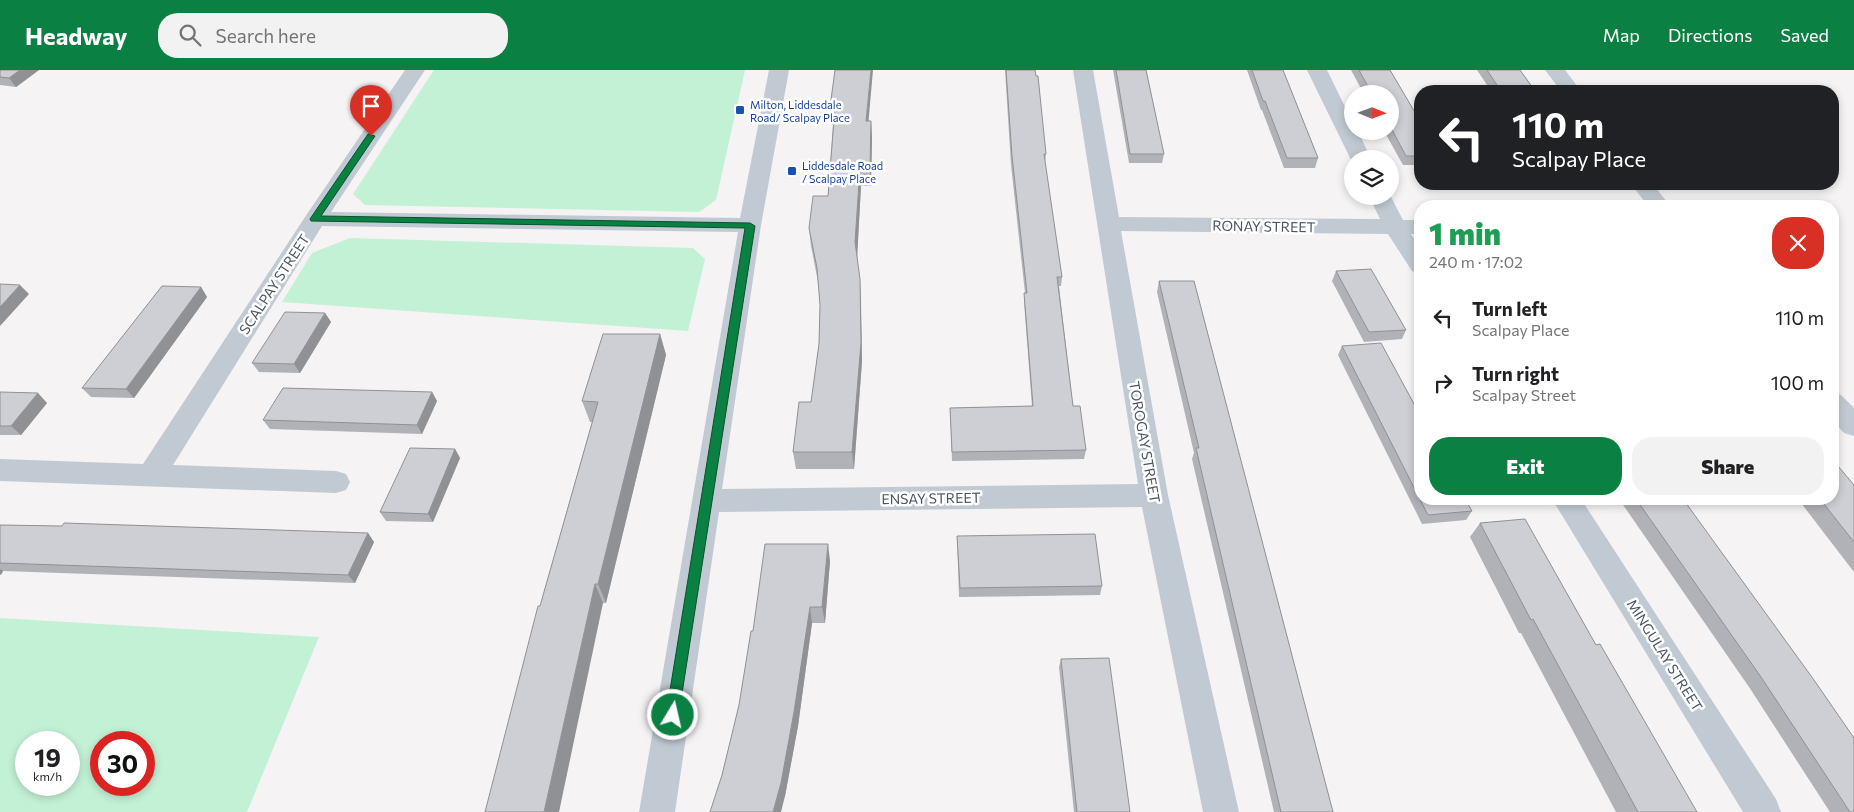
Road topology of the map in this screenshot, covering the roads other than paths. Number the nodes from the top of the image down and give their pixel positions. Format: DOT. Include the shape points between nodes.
graph roads {
  1 [pos="415,70"];
  2 [pos="779,70"];
  3 [pos="1083,70"];
  4 [pos="1316,70"];
  5 [pos="1555,70"];
  6 [pos="1566,85"];
  7 [pos="1356,150"];
  8 [pos="1647,190"];
  9 [pos="1654,200"];
  10 [pos="1384,205"];
  11 [pos="315,219"];
  12 [pos="1108,224"];
  13 [pos="750,226"];
  14 [pos="1395,227"];
  15 [pos="1414,227"];
  16 [pos="1414,257"];
  17 [pos="1839,410"];
  18 [pos="1854,426"];
  19 [pos="0,470"];
  20 [pos="152,474"];
  21 [pos="336,482"];
  22 [pos="1154,495"];
  23 [pos="708,501"];
  24 [pos="1570,505"];
  25 [pos="657,812"];
  26 [pos="1221,812"];
  27 [pos="1763,812"];
  1 -- 11 [label="street, SCALPAY STREET"];
  2 -- 13 [label="street"];
  3 -- 12 [label="street, TOROGAY STREET"];
  4 -- 7 [label="street"];
  5 -- 6 [label="street"];
  8 -- 9 [label="street"];
  10 -- 14 [label="street"];
  11 -- 13 [label="street"];
  11 -- 20 [label="street, SCALPAY STREET"];
  12 -- 14 [label="street, RONAY STREET"];
  12 -- 22 [label="street, TOROGAY STREET"];
  13 -- 23 [label="street"];
  14 -- 15 [label="street, RONAY STREET"];
  14 -- 16 [label="street"];
  17 -- 18 [label="street"];
  19 -- 20 [label="street"];
  20 -- 21 [label="street"];
  22 -- 23 [label="street, ENSAY STREET"];
  22 -- 26 [label="street, TOROGAY STREET"];
  23 -- 25 [label="street"];
  24 -- 27 [label="street, MINGULAY STREET"];
}
